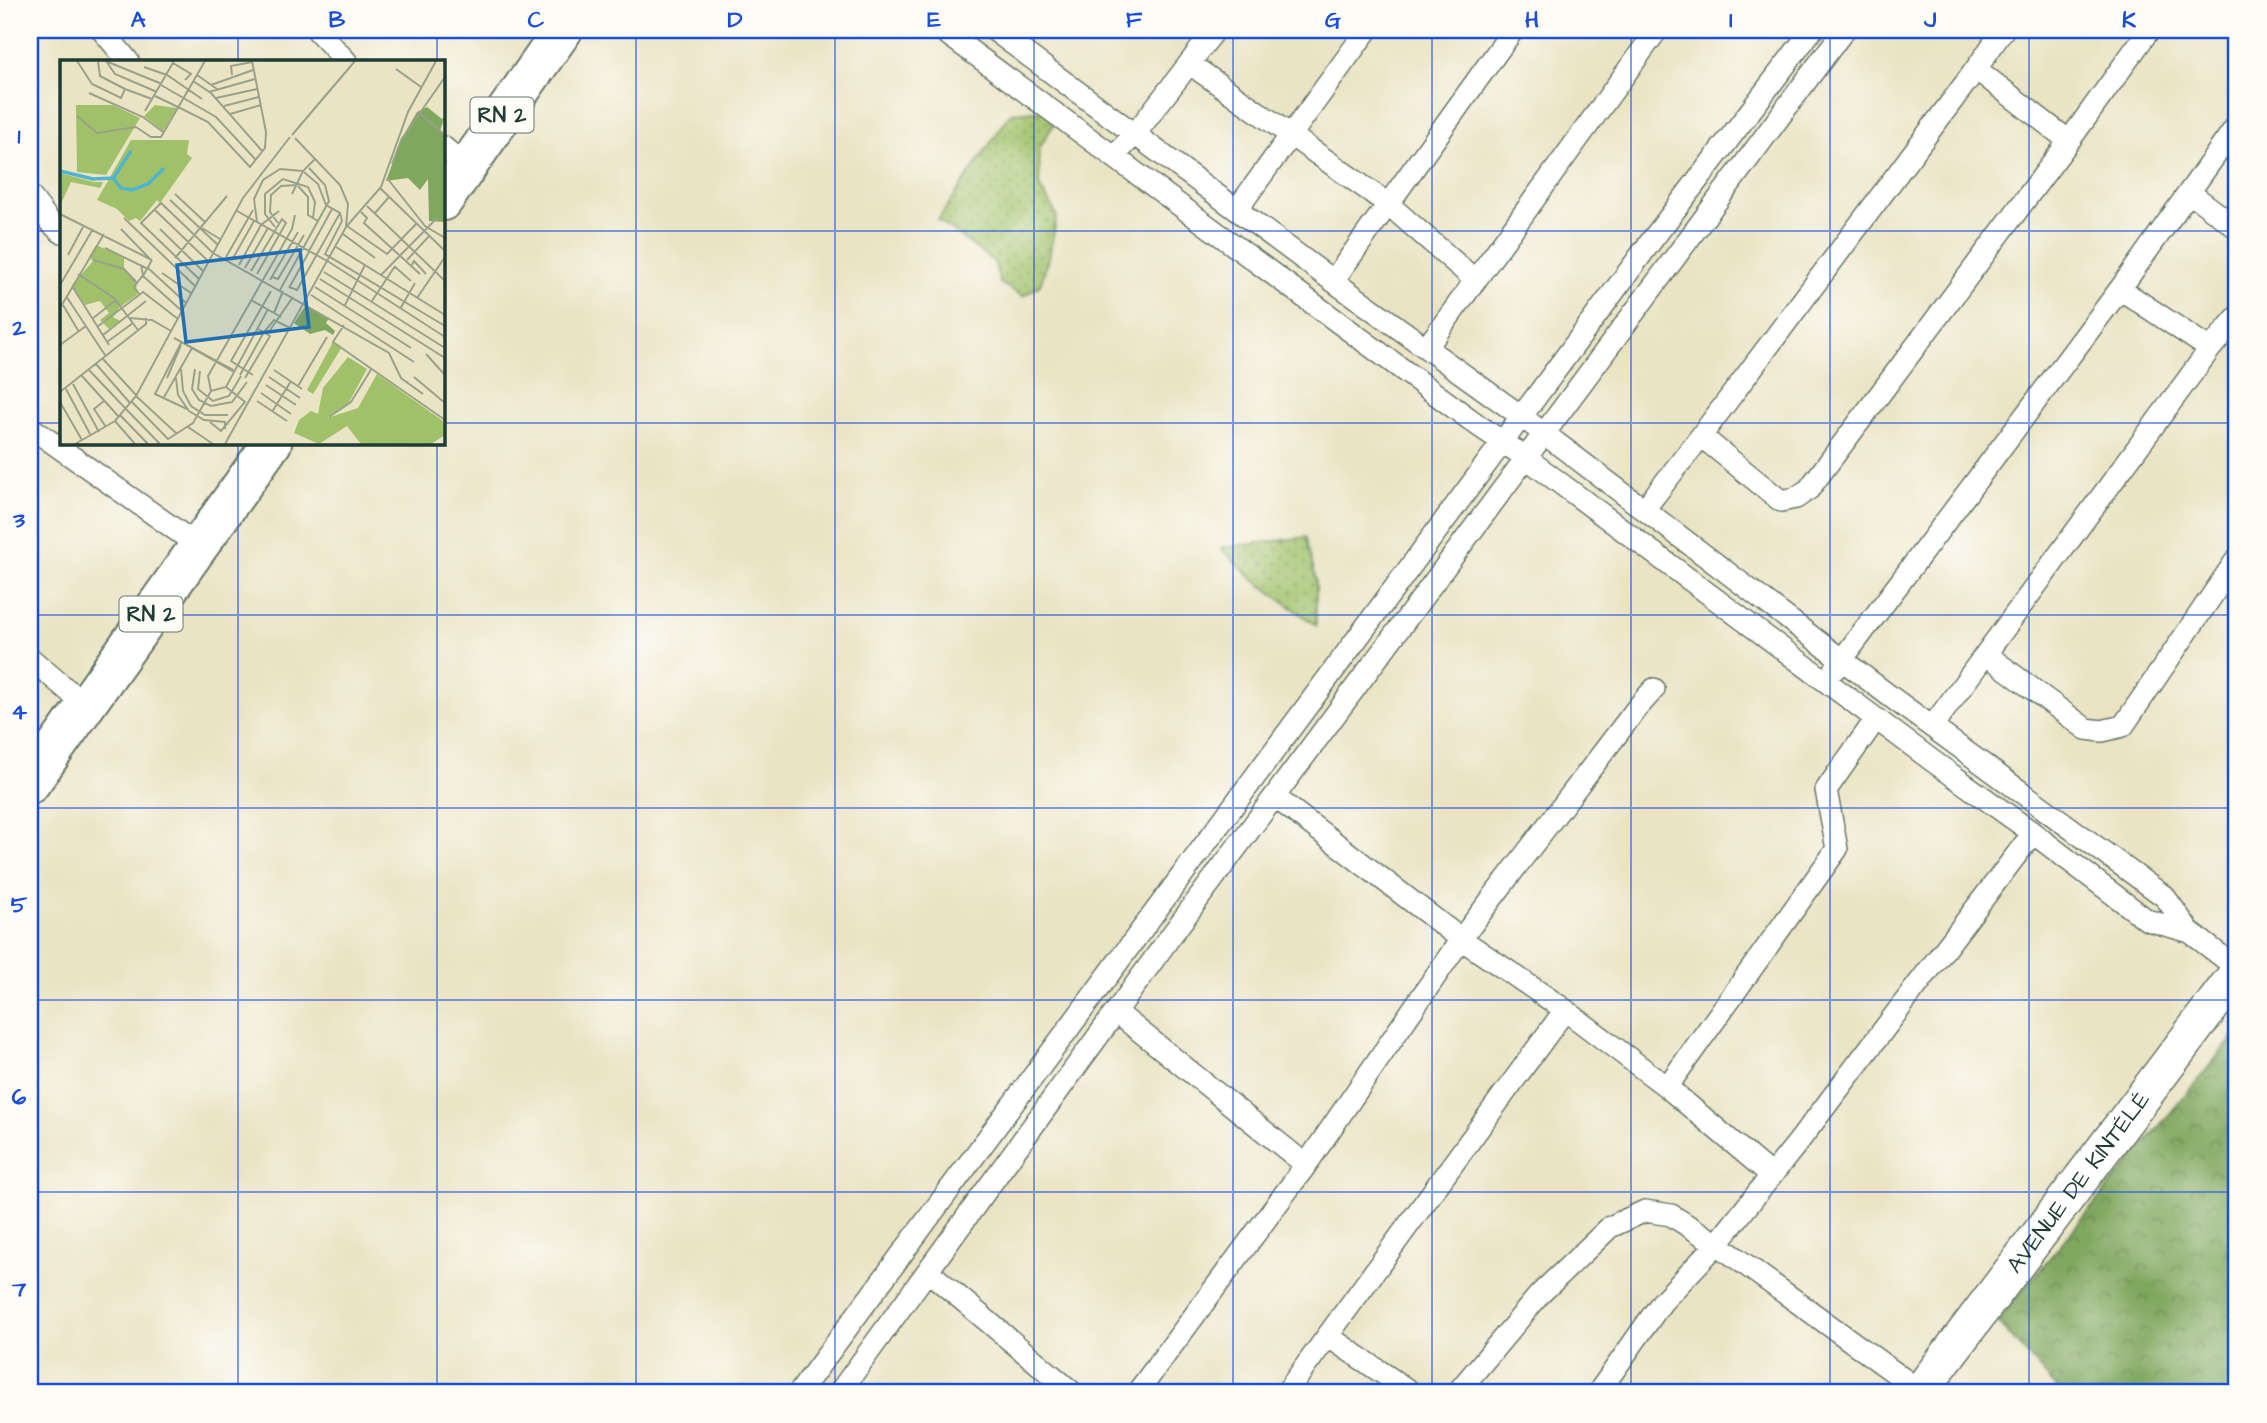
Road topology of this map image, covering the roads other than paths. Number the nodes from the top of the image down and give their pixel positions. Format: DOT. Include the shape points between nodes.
graph roads {
  1 [pos="102,30"];
  2 [pos="317,30"];
  3 [pos="563,30"];
  4 [pos="942,30"];
  5 [pos="1215,30"];
  6 [pos="1367,30"];
  7 [pos="1513,30"];
  8 [pos="1657,30"];
  9 [pos="1811,30"];
  10 [pos="1844,30"];
  11 [pos="2003,30"];
  12 [pos="2149,30"];
  13 [pos="1009,34"];
  14 [pos="127,60"];
  15 [pos="345,60"];
  16 [pos="1190,64"];
  17 [pos="1976,69"];
  18 [pos="2237,125"];
  19 [pos="1135,134"];
  20 [pos="1289,135"];
  21 [pos="2069,141"];
  22 [pos="1114,156"];
  23 [pos="455,157"];
  24 [pos="2190,193"];
  25 [pos="30,196"];
  26 [pos="444,197"];
  27 [pos="1388,204"];
  28 [pos="1238,208"];
  29 [pos="2237,228"];
  30 [pos="60,231"];
  31 [pos="1475,280"];
  32 [pos="1334,281"];
  33 [pos="2120,289"];
  34 [pos="2237,317"];
  35 [pos="1427,347"];
  36 [pos="2210,349"];
  37 [pos="1521,416"];
  38 [pos="30,427"];
  39 [pos="1544,433"];
  40 [pos="1701,436"];
  41 [pos="1502,442"];
  42 [pos="271,444"];
  43 [pos="1525,457"];
  44 [pos="1645,508"];
  45 [pos="200,547"];
  46 [pos="2237,559"];
  47 [pos="1987,655"];
  48 [pos="30,659"];
  49 [pos="1843,659"];
  50 [pos="1825,682"];
  51 [pos="1654,689"];
  52 [pos="85,705"];
  53 [pos="1876,719"];
  54 [pos="1932,727"];
  55 [pos="30,784"];
  56 [pos="1275,797"];
  57 [pos="2033,833"];
  58 [pos="2190,932"];
  59 [pos="1461,939"];
  60 [pos="2237,970"];
  61 [pos="1565,1010"];
  62 [pos="1116,1012"];
  63 [pos="1667,1087"];
  64 [pos="1306,1165"];
  65 [pos="1771,1175"];
  66 [pos="1717,1244"];
  67 [pos="928,1271"];
  68 [pos="1329,1337"];
  69 [pos="1919,1392"];
  70 [pos="799,1393"];
  71 [pos="839,1393"];
  72 [pos="1073,1393"];
  73 [pos="1136,1393"];
  74 [pos="1286,1393"];
  75 [pos="1412,1393"];
  76 [pos="1457,1393"];
  77 [pos="1598,1393"];
  1 -- 14 [label="street"];
  2 -- 15 [label="street"];
  3 -- 23 [label="highway, RN 2" via="515,95"];
  4 -- 22 [label="street"];
  5 -- 16 [label="street"];
  6 -- 20 [label="street"];
  7 -- 27 [label="street"];
  8 -- 31 [label="street"];
  9 -- 37 [label="street"];
  10 -- 39 [label="street"];
  11 -- 17 [label="street"];
  12 -- 21 [label="street"];
  13 -- 19 [label="street"];
  16 -- 19 [label="street"];
  16 -- 20 [label="street"];
  17 -- 21 [label="street"];
  17 -- 40 [label="street"];
  18 -- 24 [label="street"];
  19 -- 22 [label="street"];
  19 -- 28 [label="street"];
  20 -- 27 [label="street"];
  20 -- 28 [label="street"];
  21 -- 40 [label="street" via="1809,489 1781,501"];
  22 -- 41 [label="street"];
  23 -- 26 [label="highway, RN 2"];
  24 -- 29 [label="street"];
  24 -- 33 [label="street"];
  25 -- 30 [label="street"];
  27 -- 31 [label="street"];
  27 -- 32 [label="street"];
  28 -- 32 [label="street"];
  31 -- 35 [label="street"];
  32 -- 35 [label="street"];
  33 -- 36 [label="street"];
  33 -- 49 [label="street"];
  34 -- 36 [label="street"];
  35 -- 37 [label="street"];
  36 -- 47 [label="street"];
  37 -- 39 [label="street"];
  37 -- 41 [label="street"];
  38 -- 45 [label="street"];
  39 -- 43 [label="street"];
  39 -- 44 [label="street"];
  40 -- 44 [label="street"];
  41 -- 43 [label="street"];
  41 -- 70 [label="street"];
  42 -- 45 [label="highway, RN 2"];
  43 -- 50 [label="street"];
  43 -- 56 [label="street"];
  44 -- 49 [label="street"];
  45 -- 52 [label="highway, RN 2"];
  46 -- 47 [label="street" via="2123,726 2086,729"];
  47 -- 54 [label="street"];
  48 -- 52 [label="street"];
  49 -- 50 [label="street"];
  49 -- 54 [label="street"];
  50 -- 53 [label="street"];
  51 -- 59 [label="street"];
  52 -- 55 [label="highway, RN 2"];
  53 -- 57 [label="street"];
  53 -- 63 [label="street" via="1826,790 1837,849"];
  54 -- 58 [label="street" via="2165,897"];
  56 -- 59 [label="street"];
  56 -- 62 [label="street"];
  57 -- 58 [label="street" via="2147,920"];
  57 -- 65 [label="street"];
  58 -- 60 [label="street"];
  59 -- 61 [label="street"];
  59 -- 64 [label="street"];
  60 -- 69 [label="main road, AVENUE DE KINTÉLÉ"];
  61 -- 63 [label="street"];
  61 -- 68 [label="street"];
  62 -- 64 [label="street"];
  62 -- 67 [label="street"];
  63 -- 65 [label="street"];
  64 -- 73 [label="street"];
  65 -- 66 [label="street"];
  66 -- 69 [label="street"];
  66 -- 76 [label="street" via="1671,1215 1645,1211 1610,1227 1540,1294"];
  66 -- 77 [label="street" via="1662,1302"];
  67 -- 71 [label="street"];
  67 -- 72 [label="street"];
  68 -- 74 [label="street"];
  68 -- 75 [label="street"];
}
